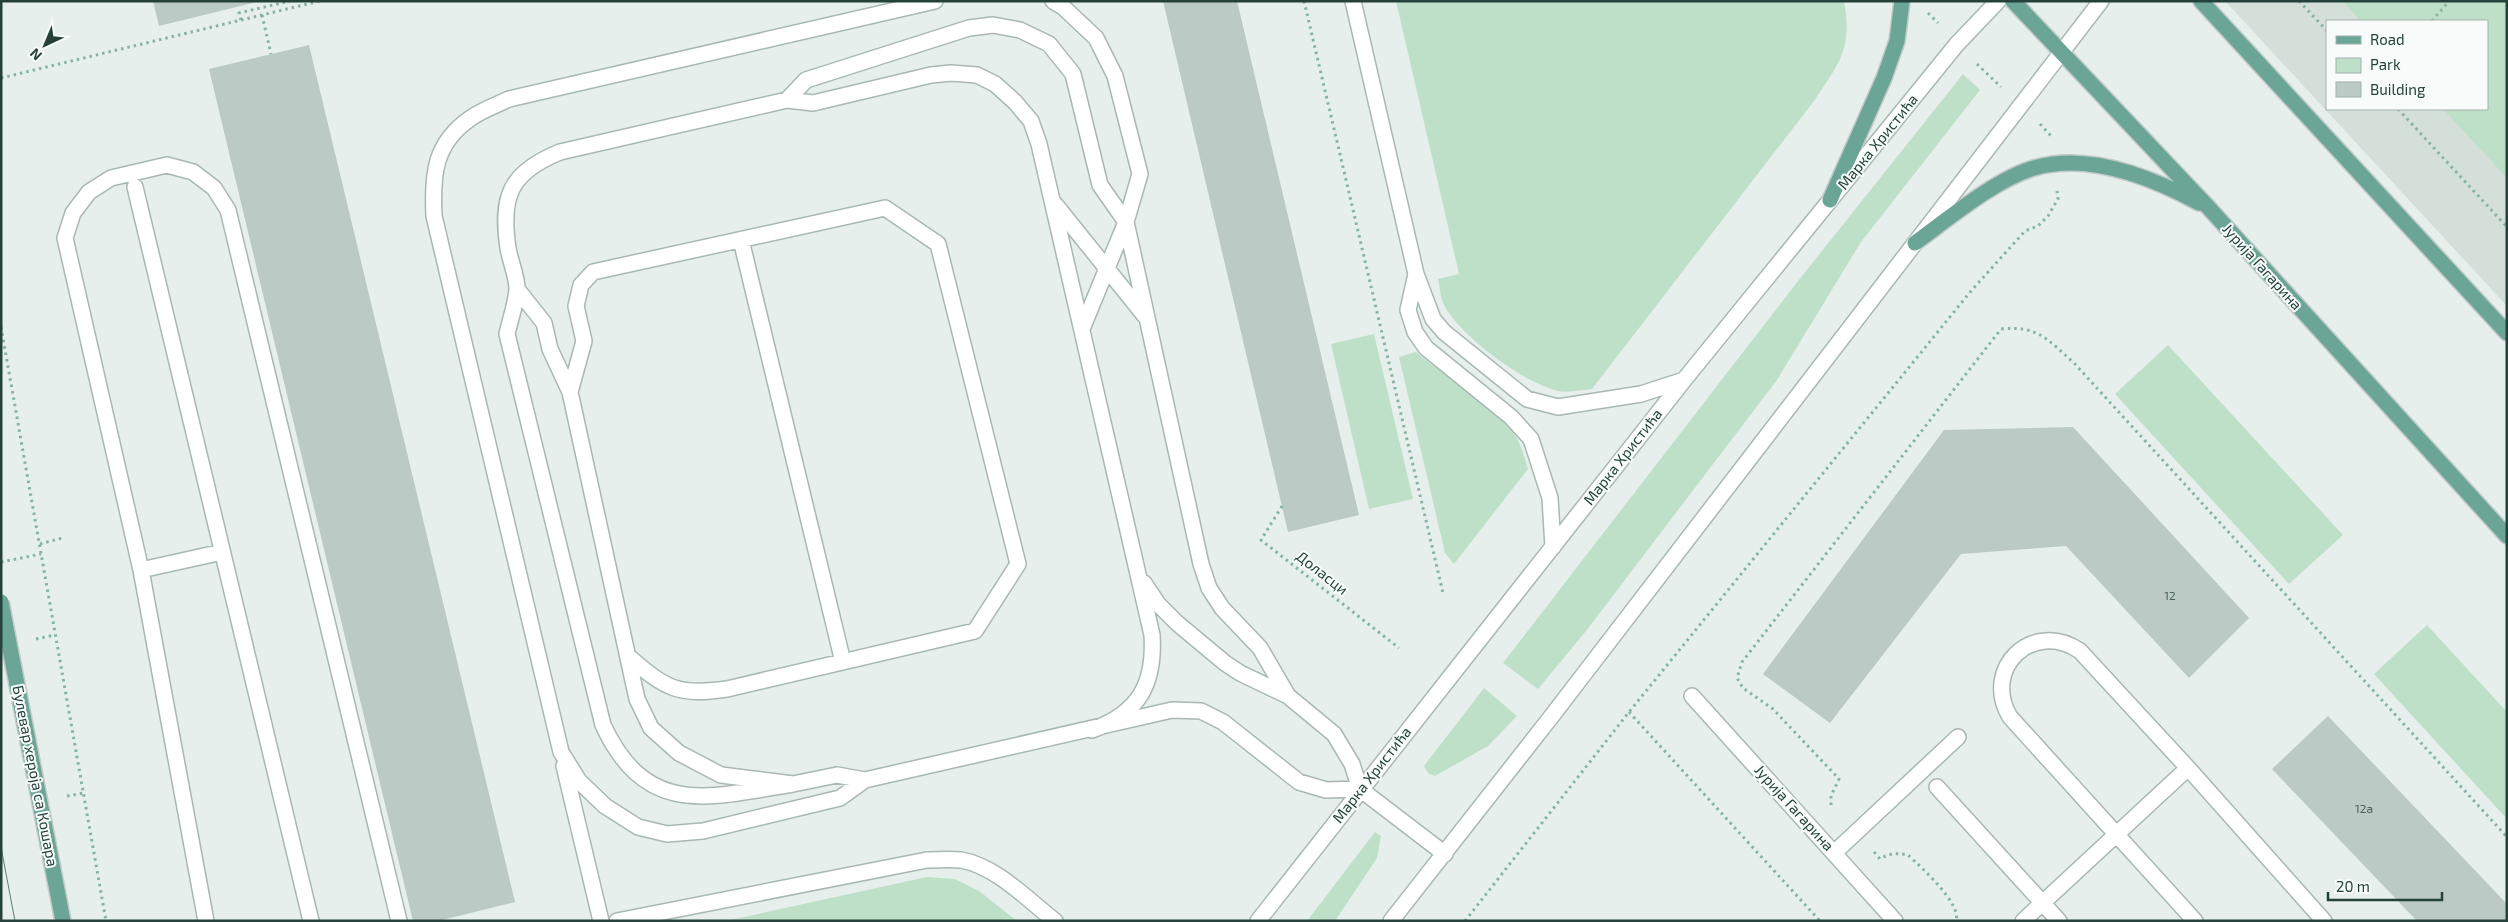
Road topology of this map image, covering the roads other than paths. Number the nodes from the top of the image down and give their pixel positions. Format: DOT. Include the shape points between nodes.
graph roads {
  1 [pos="935,1"];
  2 [pos="1053,1"];
  3 [pos="1353,1"];
  4 [pos="1902,1"];
  5 [pos="1998,1"];
  6 [pos="2013,1"];
  7 [pos="2100,1"];
  8 [pos="2201,1"];
  9 [pos="2062,53"];
  10 [pos="787,100"];
  11 [pos="135,187"];
  12 [pos="1052,200"];
  13 [pos="1830,200"];
  14 [pos="2208,208"];
  15 [pos="1126,222"];
  16 [pos="741,240"];
  17 [pos="1914,243"];
  18 [pos="1107,268"];
  19 [pos="1416,274"];
  20 [pos="517,288"];
  21 [pos="1147,319"];
  22 [pos="1082,329"];
  23 [pos="2507,333"];
  24 [pos="1684,380"];
  25 [pos="570,392"];
  26 [pos="2507,536"];
  27 [pos="1553,547"];
  28 [pos="222,552"];
  29 [pos="1135,559"];
  30 [pos="141,570"];
  31 [pos="1,602"];
  32 [pos="629,657"];
  33 [pos="843,662"];
  34 [pos="1288,696"];
  35 [pos="1692,696"];
  36 [pos="1092,730"];
  37 [pos="1958,737"];
  38 [pos="561,752"];
  39 [pos="2188,768"];
  40 [pos="865,780"];
  41 [pos="793,784"];
  42 [pos="1937,787"];
  43 [pos="1360,789"];
  44 [pos="2116,834"];
  45 [pos="1834,853"];
  46 [pos="1444,854"];
  47 [pos="2042,902"];
  48 [pos="63,921"];
  49 [pos="206,921"];
  50 [pos="311,921"];
  51 [pos="399,921"];
  52 [pos="601,921"];
  53 [pos="617,921"];
  54 [pos="1054,921"];
  55 [pos="1258,921"];
  56 [pos="1391,921"];
  57 [pos="1895,921"];
  58 [pos="2023,921"];
  59 [pos="2059,921"];
  60 [pos="2195,921"];
  61 [pos="2324,921"];
  1 -- 38 [label="street" via="509,99 471,118 442,146 432,182 434,216"];
  2 -- 15 [label="street" via="1096,38 1115,76 1140,174"];
  3 -- 19 [label="street"];
  4 -- 13 [label="main road" via="1897,41"];
  5 -- 13 [label="street, Марка Христића" via="1957,44"];
  6 -- 9 [label="main road, Јурија Гагарина"];
  7 -- 9 [label="street"];
  8 -- 23 [label="main road"];
  9 -- 14 [label="main road, Јурија Гагарина"];
  9 -- 17 [label="street"];
  10 -- 12 [label="street" via="813,104 931,75 951,72 977,75 995,84 1031,121"];
  10 -- 15 [label="street" via="806,80 970,28 993,25 1020,30 1048,44 1073,74 1100,185"];
  10 -- 20 [label="street" via="560,152 538,162 520,175 505,210 508,247"];
  11 -- 28 [label="street"];
  12 -- 18 [label="street"];
  12 -- 22 [label="street"];
  13 -- 24 [label="street, Марка Христића"];
  14 -- 17 [label="main road" via="2131,173 2098,166 2055,164 2033,168 2011,178"];
  14 -- 26 [label="main road, Јурија Гагарина"];
  15 -- 18 [label="street"];
  15 -- 21 [label="street"];
  16 -- 25 [label="street" via="593,272 581,285 576,306 584,341"];
  16 -- 33 [label="street"];
  16 -- 33 [label="street" via="885,208 938,244 1018,564 975,632"];
  17 -- 46 [label="street"];
  18 -- 21 [label="street"];
  18 -- 22 [label="street"];
  19 -- 24 [label="street" via="1433,319 1444,332 1527,399 1558,407 1641,394"];
  19 -- 27 [label="street" via="1408,310 1426,348 1510,417 1531,439 1550,498"];
  20 -- 25 [label="street" via="544,323 550,349"];
  20 -- 41 [label="street" via="507,334 603,725 612,746 646,781 671,793 693,798"];
  21 -- 34 [label="street" via="1201,564 1222,608 1260,648"];
  22 -- 29 [label="street"];
  24 -- 27 [label="street, Марка Христића"];
  25 -- 32 [label="street"];
  27 -- 43 [label="street, Марка Христића"];
  28 -- 30 [label="street"];
  28 -- 50 [label="street"];
  29 -- 34 [label="street" via="1145,586 1177,623 1240,673"];
  29 -- 36 [label="street" via="1152,635 1154,656 1150,676 1142,695 1128,711 1112,723"];
  30 -- 49 [label="street"];
  30 -- 51 [label="street" via="65,238 73,213 89,192 111,178 167,165 193,172 214,188 228,210"];
  31 -- 48 [label="main road, Булевар хероја са Кошара, bridge"];
  32 -- 33 [label="street" via="655,680 674,689 698,693"];
  32 -- 41 [label="street" via="637,699 650,728 679,753 721,774"];
  34 -- 43 [label="street" via="1334,734 1352,764"];
  35 -- 45 [label="street, Јурија Гагарина"];
  36 -- 40 [label="street"];
  36 -- 43 [label="street" via="1172,710 1200,712 1223,722 1299,782 1326,790"];
  37 -- 45 [label="street"];
  38 -- 40 [label="street" via="578,781 604,806 638,828 667,834 703,831 840,798"];
  38 -- 52 [label="street"];
  39 -- 44 [label="street"];
  39 -- 44 [label="street" via="2080,651 2060,641 2036,642 2016,653 2004,673 2004,707"];
  39 -- 61 [label="street"];
  40 -- 41 [label="street" via="837,775"];
  42 -- 47 [label="street"];
  43 -- 46 [label="street"];
  43 -- 55 [label="street, Марка Христића"];
  44 -- 47 [label="street"];
  44 -- 60 [label="street"];
  45 -- 57 [label="street, Јурија Гагарина"];
  46 -- 56 [label="street"];
  47 -- 58 [label="street"];
  47 -- 59 [label="street"];
  53 -- 54 [label="street" via="945,859 981,867"];
}
